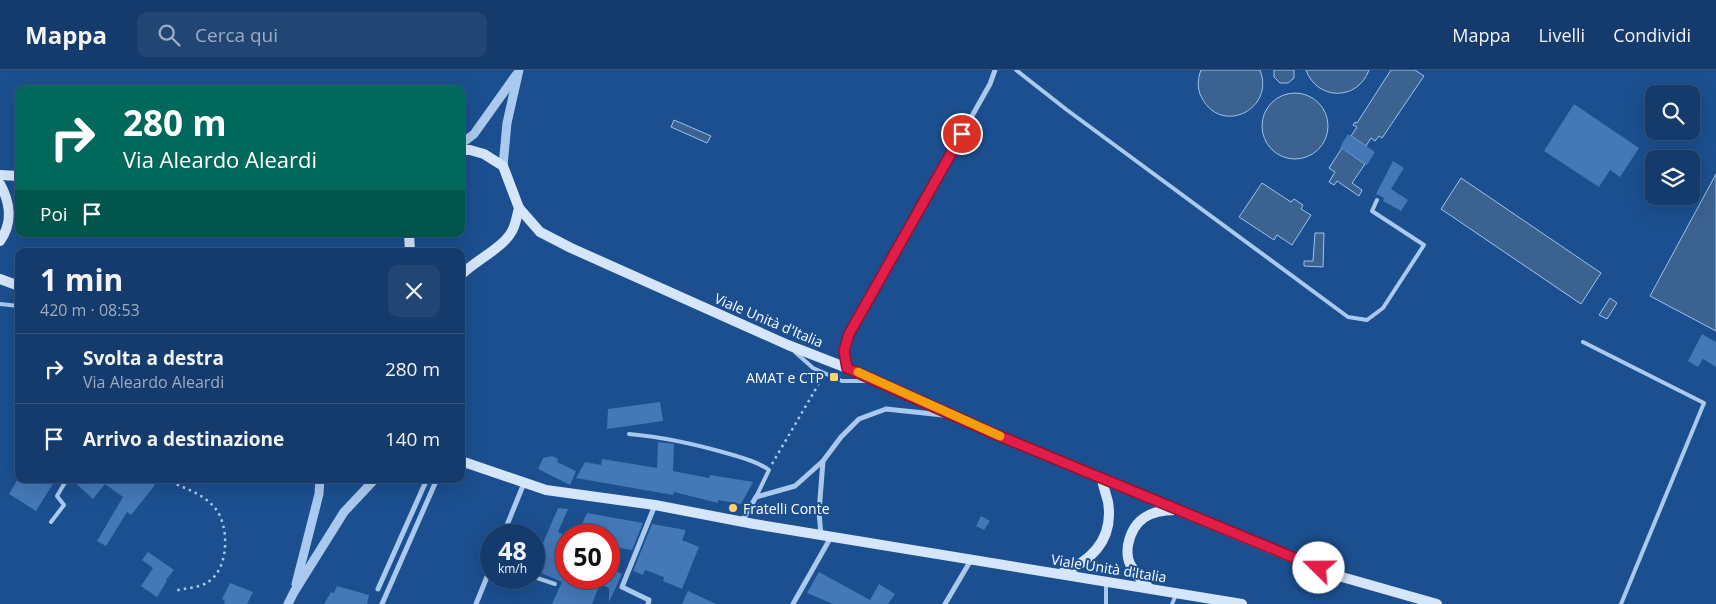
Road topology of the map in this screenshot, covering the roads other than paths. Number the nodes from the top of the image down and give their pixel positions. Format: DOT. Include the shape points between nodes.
graph roads {
  1 [pos="519,70"];
  2 [pos="995,70"];
  3 [pos="1016,70"];
  4 [pos="465,141"];
  5 [pos="465,150"];
  6 [pos="503,166"];
  7 [pos="0,175"];
  8 [pos="15,176"];
  9 [pos="0,184"];
  10 [pos="1377,200"];
  11 [pos="519,208"];
  12 [pos="0,241"];
  13 [pos="465,271"];
  14 [pos="0,279"];
  15 [pos="15,285"];
  16 [pos="0,304"];
  17 [pos="15,306"];
  18 [pos="1583,342"];
  19 [pos="788,345"];
  20 [pos="847,368"];
  21 [pos="876,381"];
  22 [pos="956,416"];
  23 [pos="629,434"];
  24 [pos="823,461"];
  25 [pos="465,462"];
  26 [pos="1102,479"];
  27 [pos="65,483"];
  28 [pos="320,483"];
  29 [pos="371,483"];
  30 [pos="425,483"];
  31 [pos="435,483"];
  32 [pos="524,483"];
  33 [pos="756,497"];
  34 [pos="655,505"];
  35 [pos="1179,510"];
  36 [pos="742,521"];
  37 [pos="51,522"];
  38 [pos="508,524"];
  39 [pos="821,535"];
  40 [pos="832,536"];
  41 [pos="971,560"];
  42 [pos="1060,574"];
  43 [pos="545,581"];
  44 [pos="1106,582"];
  45 [pos="555,584"];
  46 [pos="1149,588"];
  47 [pos="378,589"];
  48 [pos="482,589"];
  49 [pos="294,592"];
  50 [pos="1176,593"];
  51 [pos="1228,603"];
  52 [pos="288,604"];
  53 [pos="382,604"];
  54 [pos="476,604"];
  55 [pos="648,604"];
  56 [pos="793,604"];
  57 [pos="945,604"];
  58 [pos="1106,604"];
  59 [pos="1172,604"];
  60 [pos="1242,604"];
  61 [pos="1437,604"];
  62 [pos="1621,604"];
  1 -- 4 [label="street" via="474,134"];
  1 -- 6 [label="street" via="507,123"];
  2 -- 20 [label="street" via="849,334 844,351"];
  3 -- 10 [label="lane" via="1348,317 1366,320 1383,308 1424,245 1372,211"];
  5 -- 6 [label="main road" via="484,154"];
  6 -- 11 [label="main road, Viale Unità d'Italia"];
  7 -- 8 [label="main road"];
  9 -- 12 [label="main road" via="9,203 9,217"];
  11 -- 13 [label="main road" via="512,230 501,244"];
  11 -- 19 [label="main road, Viale Unità d'Italia" via="540,232 571,248"];
  14 -- 15 [label="main road"];
  16 -- 17 [label="lane"];
  18 -- 62 [label="lane" via="1704,403"];
  19 -- 20 [label="main road, Viale Unità d'Italia"];
  19 -- 21 [label="lane" via="813,368 842,381"];
  20 -- 21 [label="main road, Viale Unità d'Italia"];
  21 -- 22 [label="main road, Viale Unità d'Italia"];
  22 -- 24 [label="street" via="886,410 859,419"];
  22 -- 26 [label="main road, Viale Unità d'Italia"];
  23 -- 33 [label="lane" via="660,436 761,464 769,470"];
  24 -- 33 [label="street" via="795,486"];
  24 -- 39 [label="street" via="819,512"];
  25 -- 32 [label="main road, Viale Unità d'Italia"];
  26 -- 35 [label="main road, Viale Unità d'Italia"];
  26 -- 42 [label="main road" via="1108,501 1108,528 1086,561"];
  27 -- 37 [label="lane" via="57,496 64,505"];
  28 -- 49 [label="street"];
  29 -- 49 [label="street" via="344,512"];
  30 -- 47 [label="street"];
  31 -- 53 [label="street"];
  32 -- 34 [label="main road, Viale Unità d'Italia" via="546,490"];
  32 -- 38 [label="street"];
  33 -- 36 [label="street"];
  34 -- 36 [label="main road, Viale Unità d'Italia"];
  34 -- 55 [label="street" via="622,587 650,600"];
  35 -- 46 [label="main road" via="1149,514 1134,526 1129,538 1129,563"];
  35 -- 61 [label="main road, Viale Unità d'Italia" via="1336,575"];
  36 -- 39 [label="main road, Viale Unità d'Italia"];
  39 -- 40 [label="main road, Viale Unità d'Italia"];
  40 -- 41 [label="main road, Viale Unità d'Italia"];
  40 -- 56 [label="street"];
  41 -- 42 [label="main road, Viale Unità d'Italia"];
  41 -- 57 [label="street"];
  42 -- 44 [label="main road, Viale Unità d'Italia"];
  43 -- 45 [label="lane"];
  44 -- 46 [label="main road, Viale Unità d'Italia"];
  44 -- 58 [label="lane"];
  46 -- 50 [label="main road, Viale Unità d'Italia"];
  48 -- 54 [label="street"];
  49 -- 52 [label="street"];
  50 -- 51 [label="main road, Viale Unità d'Italia"];
  50 -- 59 [label="lane"];
  51 -- 60 [label="main road, Viale Unità d'Italia"];
}
